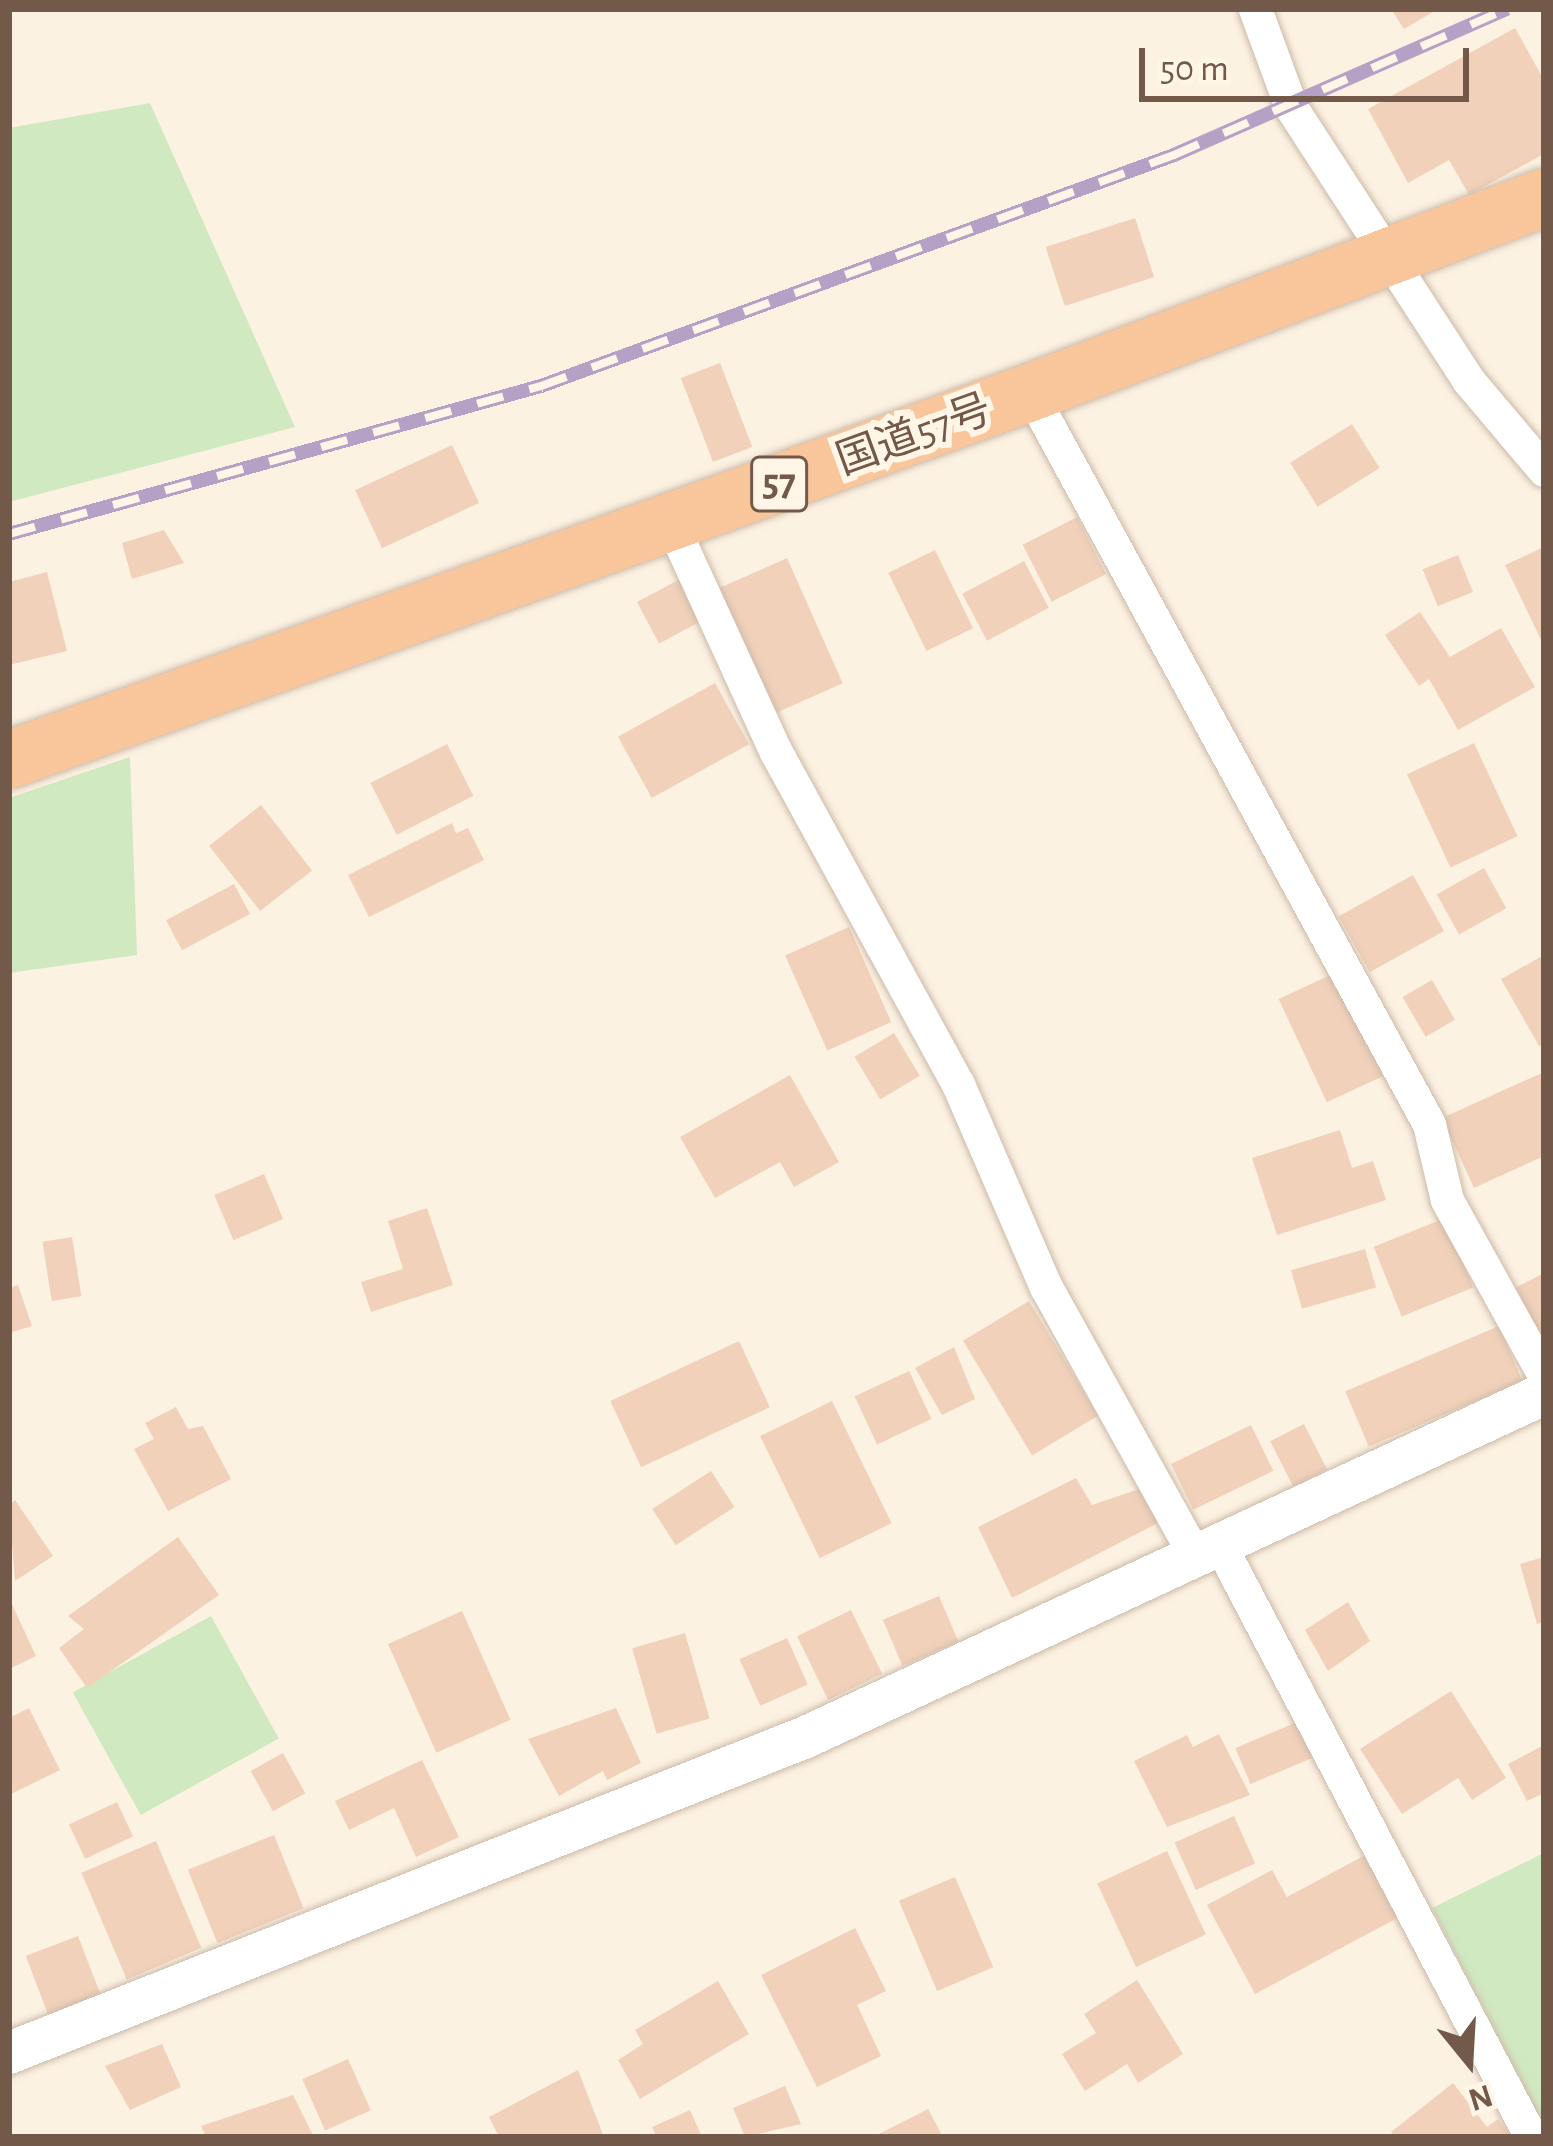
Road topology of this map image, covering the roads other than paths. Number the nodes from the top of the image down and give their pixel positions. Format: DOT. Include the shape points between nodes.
graph roads {
  1 [pos="1255,9"];
  2 [pos="1544,197"];
  3 [pos="1393,258"];
  4 [pos="1030,392"];
  5 [pos="1544,470"];
  6 [pos="671,524"];
  7 [pos="9,759"];
  8 [pos="1544,1375"];
  9 [pos="1544,1394"];
  10 [pos="1208,1550"];
  11 [pos="9,2053"];
  12 [pos="1531,2137"];
  1 -- 3 [label="street" via="1291,106"];
  2 -- 3 [label="highway, 国道57号 / 57"];
  3 -- 4 [label="highway, 国道57号 / 57"];
  3 -- 5 [label="street" via="1468,380"];
  4 -- 6 [label="highway, 国道57号 / 57"];
  4 -- 8 [label="street" via="1418,1104 1447,1200"];
  6 -- 7 [label="highway, 国道57号 / 57"];
  6 -- 10 [label="street" via="776,752 958,1084 1046,1287"];
  9 -- 10 [label="street"];
  10 -- 11 [label="street" via="806,1736"];
  10 -- 12 [label="street"];
}
